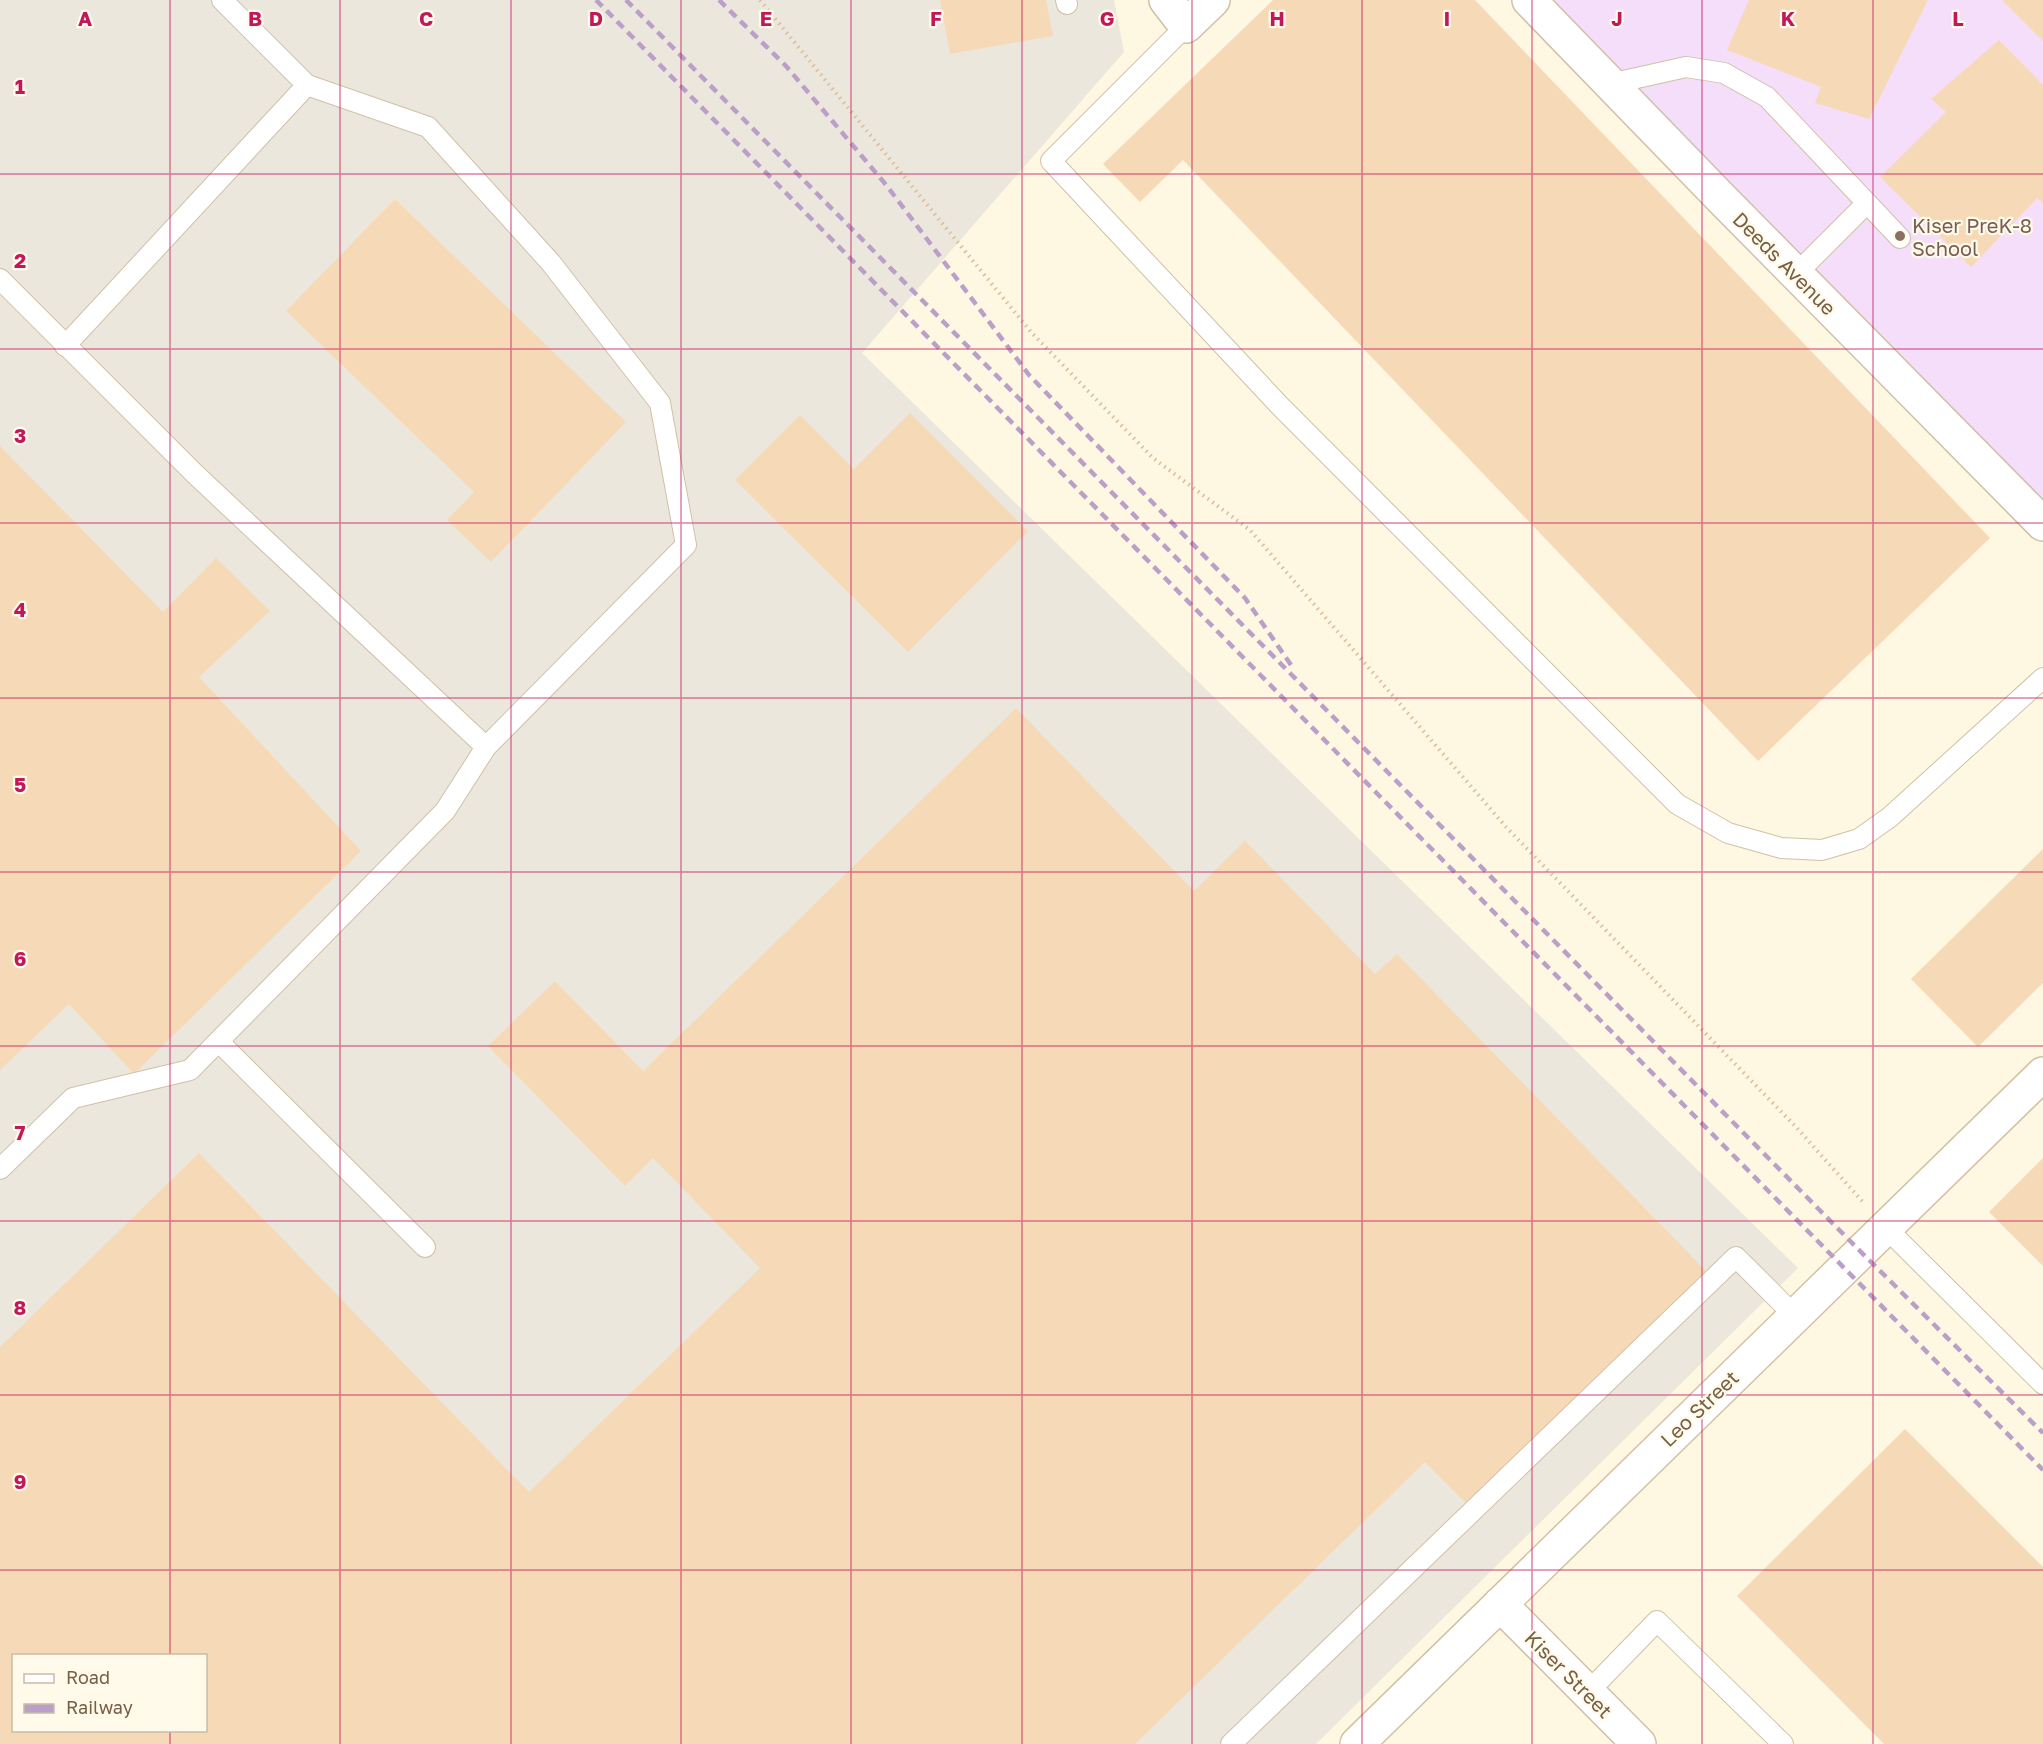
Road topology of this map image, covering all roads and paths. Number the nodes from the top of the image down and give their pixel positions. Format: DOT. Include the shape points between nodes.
graph roads {
  1 [pos="222,0"];
  2 [pos="760,0"];
  3 [pos="1166,0"];
  4 [pos="1213,0"];
  5 [pos="1529,0"];
  6 [pos="1186,26"];
  7 [pos="1610,84"];
  8 [pos="307,85"];
  9 [pos="1867,203"];
  10 [pos="1900,238"];
  11 [pos="1796,274"];
  12 [pos="0,279"];
  13 [pos="65,346"];
  14 [pos="2043,524"];
  15 [pos="2043,678"];
  16 [pos="486,747"];
  17 [pos="219,1042"];
  18 [pos="2043,1074"];
  19 [pos="0,1169"];
  20 [pos="1886,1228"];
  21 [pos="425,1247"];
  22 [pos="1794,1315"];
  23 [pos="2043,1384"];
  24 [pos="1500,1604"];
  25 [pos="1588,1692"];
  26 [pos="1231,1744"];
  27 [pos="1357,1744"];
  28 [pos="1639,1744"];
  29 [pos="1783,1744"];
  1 -- 8 [label="lane"];
  2 -- 20 [label="path" via="1031,332 1153,458 1250,530 1506,827 1796,1127"];
  3 -- 6 [label="street"];
  4 -- 6 [label="street"];
  5 -- 7 [label="street, Deeds Avenue"];
  6 -- 15 [label="lane" via="1051,161 1280,406 1677,804 1728,833 1781,848 1822,850 1859,839 1890,817"];
  7 -- 9 [label="lane" via="1686,67 1724,73 1767,97"];
  7 -- 11 [label="street, Deeds Avenue"];
  8 -- 13 [label="lane"];
  8 -- 16 [label="lane" via="428,127 551,263 660,403 686,545"];
  9 -- 10 [label="lane"];
  9 -- 11 [label="lane"];
  11 -- 14 [label="street, Deeds Avenue"];
  12 -- 13 [label="lane"];
  13 -- 16 [label="lane" via="196,475"];
  16 -- 17 [label="lane" via="445,812"];
  17 -- 19 [label="lane" via="190,1070 73,1098"];
  17 -- 21 [label="lane"];
  18 -- 20 [label="street, Leo Street"];
  20 -- 22 [label="street, Leo Street"];
  20 -- 23 [label="lane"];
  22 -- 24 [label="street, Leo Street"];
  22 -- 26 [label="lane" via="1736,1257"];
  24 -- 25 [label="street, Kiser Street"];
  24 -- 27 [label="street, Leo Street"];
  25 -- 28 [label="street, Kiser Street"];
  25 -- 29 [label="lane" via="1657,1621"];
}
